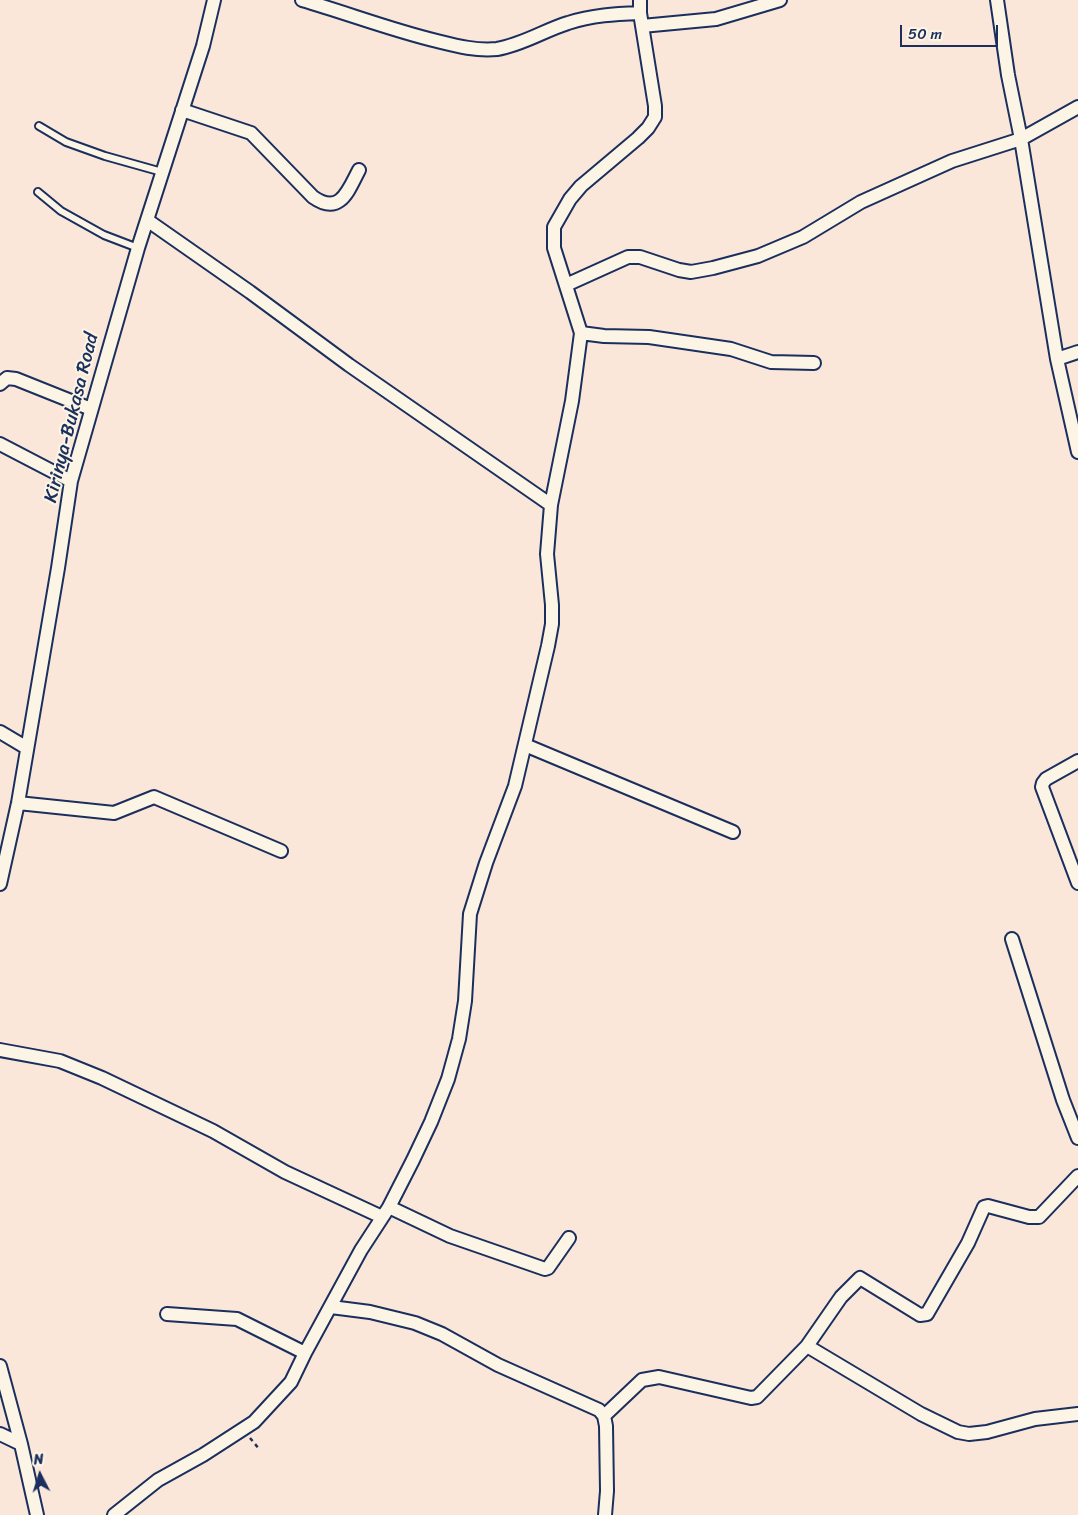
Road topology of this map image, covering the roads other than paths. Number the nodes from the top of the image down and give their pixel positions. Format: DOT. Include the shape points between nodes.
graph roads {
  1 [pos="214,0"];
  2 [pos="302,0"];
  3 [pos="640,0"];
  4 [pos="777,0"];
  5 [pos="997,0"];
  6 [pos="641,20"];
  7 [pos="1078,107"];
  8 [pos="182,110"];
  9 [pos="39,126"];
  10 [pos="1021,139"];
  11 [pos="359,170"];
  12 [pos="162,172"];
  13 [pos="38,192"];
  14 [pos="146,220"];
  15 [pos="138,248"];
  16 [pos="566,285"];
  17 [pos="581,333"];
  18 [pos="1078,352"];
  19 [pos="1057,359"];
  20 [pos="814,363"];
  21 [pos="0,384"];
  22 [pos="91,409"];
  23 [pos="0,444"];
  24 [pos="1078,452"];
  25 [pos="71,481"];
  26 [pos="551,505"];
  27 [pos="0,732"];
  28 [pos="525,745"];
  29 [pos="27,748"];
  30 [pos="1078,761"];
  31 [pos="18,803"];
  32 [pos="733,832"];
  33 [pos="281,851"];
  34 [pos="1078,883"];
  35 [pos="0,884"];
  36 [pos="1012,938"];
  37 [pos="0,1050"];
  38 [pos="1078,1138"];
  39 [pos="1078,1176"];
  40 [pos="386,1212"];
  41 [pos="569,1238"];
  42 [pos="331,1307"];
  43 [pos="167,1314"];
  44 [pos="807,1346"];
  45 [pos="305,1353"];
  46 [pos="0,1366"];
  47 [pos="1078,1414"];
  48 [pos="604,1416"];
  49 [pos="0,1434"];
  50 [pos="21,1444"];
  51 [pos="37,1515"];
  52 [pos="114,1515"];
  53 [pos="605,1515"];
  1 -- 8 [label="street, Kirinya-Bukasa Road"];
  2 -- 6 [label="street" via="417,36 483,50 527,40 579,19 606,15"];
  3 -- 6 [label="street"];
  4 -- 6 [label="street" via="716,19"];
  5 -- 10 [label="street"];
  6 -- 16 [label="street" via="655,117 638,138 581,186 557,221 552,242"];
  7 -- 10 [label="street"];
  8 -- 11 [label="street" via="251,133 322,203 340,202"];
  8 -- 12 [label="street, Kirinya-Bukasa Road"];
  9 -- 12 [label="lane" via="66,142"];
  10 -- 16 [label="street" via="952,162 861,202 803,237 758,256 691,272 628,257"];
  10 -- 19 [label="street"];
  12 -- 14 [label="street, Kirinya-Bukasa Road"];
  13 -- 15 [label="lane" via="61,210 104,235"];
  14 -- 15 [label="street, Kirinya-Bukasa Road"];
  14 -- 26 [label="street"];
  15 -- 22 [label="street, Kirinya-Bukasa Road"];
  16 -- 17 [label="street"];
  17 -- 20 [label="street" via="649,337 731,349 771,362"];
  17 -- 26 [label="street" via="572,400"];
  18 -- 19 [label="street"];
  19 -- 24 [label="street"];
  21 -- 22 [label="street" via="7,378 16,379"];
  22 -- 25 [label="street, Kirinya-Bukasa Road"];
  23 -- 25 [label="street"];
  25 -- 29 [label="street, Kirinya-Bukasa Road"];
  26 -- 28 [label="street" via="547,554 552,624"];
  27 -- 29 [label="street"];
  28 -- 32 [label="street"];
  28 -- 40 [label="street" via="515,786 470,914 465,1001 448,1079 431,1122"];
  29 -- 31 [label="street, Kirinya-Bukasa Road"];
  30 -- 34 [label="street" via="1046,779 1042,785"];
  31 -- 33 [label="street" via="114,813 154,797"];
  31 -- 35 [label="street, Kirinya-Bukasa Road"];
  36 -- 38 [label="street"];
  37 -- 40 [label="street" via="60,1061 102,1078 213,1131 286,1172"];
  39 -- 44 [label="street" via="1039,1216 1029,1217 984,1207 968,1243 927,1314 920,1315 860,1278 841,1297"];
  40 -- 41 [label="street" via="545,1269"];
  40 -- 42 [label="street" via="361,1250"];
  42 -- 45 [label="street"];
  42 -- 48 [label="street" via="415,1323 599,1410"];
  43 -- 45 [label="street" via="237,1319"];
  44 -- 47 [label="street" via="921,1414 958,1432 978,1433 1035,1419"];
  44 -- 48 [label="street" via="754,1398 659,1377 648,1378"];
  45 -- 52 [label="street" via="291,1382 254,1422 158,1480"];
  46 -- 50 [label="street"];
  48 -- 53 [label="street"];
  49 -- 50 [label="street"];
  50 -- 51 [label="street"];
}
